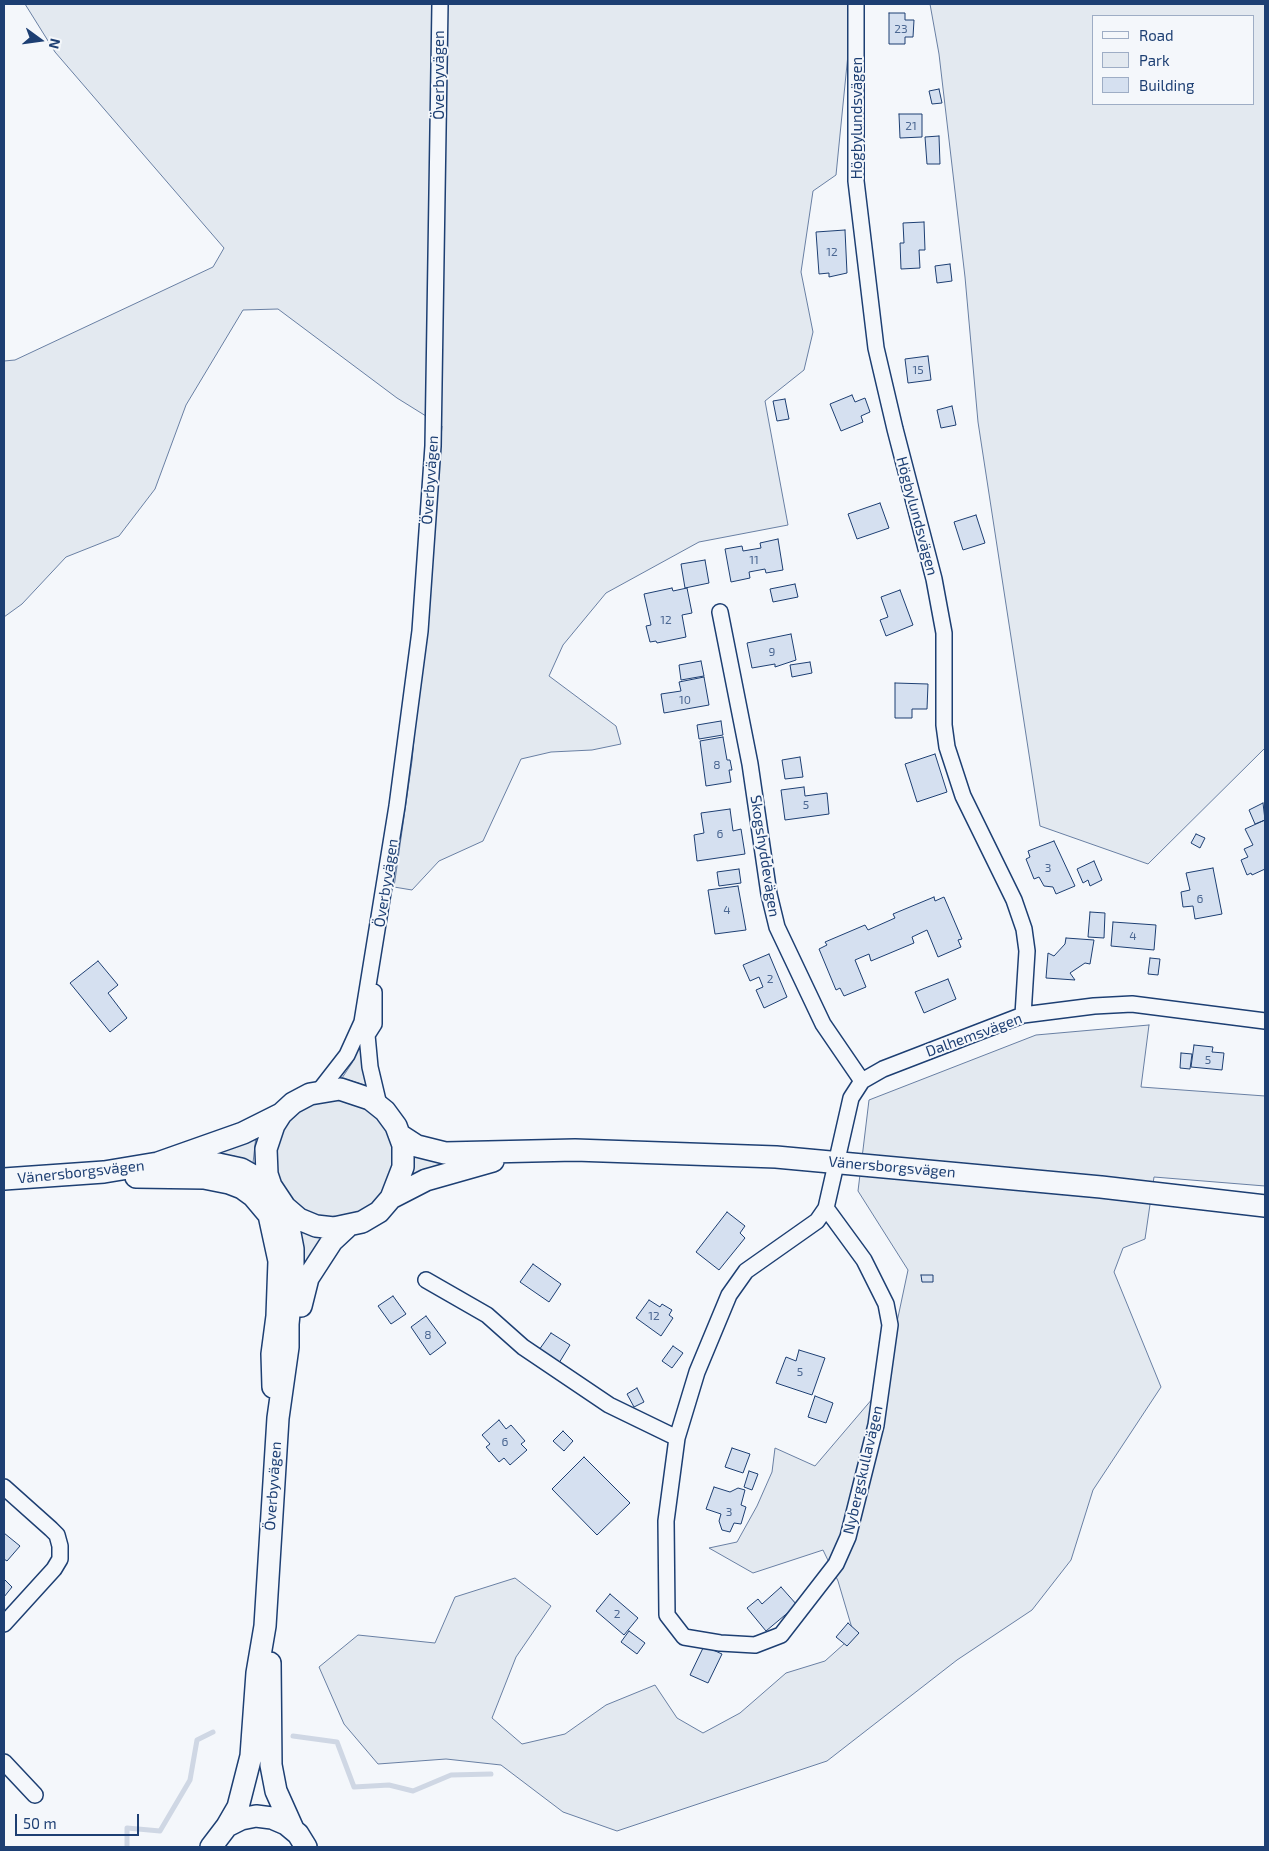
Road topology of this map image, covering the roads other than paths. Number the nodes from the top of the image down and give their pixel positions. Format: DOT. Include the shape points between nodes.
graph roads {
  1 [pos="440,4"];
  2 [pos="856,4"];
  3 [pos="720,612"];
  4 [pos="375,953"];
  5 [pos="1023,1016"];
  6 [pos="1265,1021"];
  7 [pos="862,1081"];
  8 [pos="319,1091"];
  9 [pos="379,1105"];
  10 [pos="282,1114"];
  11 [pos="400,1134"];
  12 [pos="517,1153"];
  13 [pos="837,1162"];
  14 [pos="158,1163"];
  15 [pos="104,1172"];
  16 [pos="4,1179"];
  17 [pos="271,1186"];
  18 [pos="392,1198"];
  19 [pos="1265,1206"];
  20 [pos="285,1207"];
  21 [pos="826,1208"];
  22 [pos="347,1227"];
  23 [pos="426,1280"];
  24 [pos="288,1347"];
  25 [pos="278,1418"];
  26 [pos="677,1438"];
  27 [pos="4,1487"];
  28 [pos="4,1624"];
  29 [pos="265,1626"];
  30 [pos="4,1762"];
  31 [pos="35,1794"];
  32 [pos="227,1826"];
  33 [pos="293,1829"];
  34 [pos="211,1847"];
  35 [pos="307,1847"];
  1 -- 4 [label="street, Överbyvägen" via="432,456 420,631"];
  2 -- 5 [label="street, Högbylundsvägen" via="856,181 876,348 934,579 944,633 947,747 963,796 1014,900 1024,929 1028,951"];
  3 -- 7 [label="street, Skogshyddevägen" via="777,927 823,1024"];
  4 -- 8 [label="street, Överbyvägen" via="362,1022 347,1055"];
  4 -- 9 [label="street, Överbyvägen" via="374,1024 367,1035"];
  5 -- 6 [label="street, Dalhemsvägen" via="1132,1004"];
  5 -- 7 [label="street, Dalhemsvägen" via="883,1069"];
  7 -- 13 [label="street" via="851,1098"];
  8 -- 9 [label="main road, Vänersborgsvägen" via="351,1091"];
  8 -- 10 [label="main road, Vänersborgsvägen" via="301,1098"];
  9 -- 11 [label="main road, Vänersborgsvägen"];
  10 -- 14 [label="main road, Vänersborgsvägen" via="243,1133"];
  10 -- 17 [label="main road" via="268,1137 266,1149"];
  11 -- 12 [label="main road, Vänersborgsvägen" via="417,1146 445,1153"];
  11 -- 18 [label="main road" via="403,1167"];
  12 -- 13 [label="main road, Vänersborgsvägen" via="575,1150"];
  12 -- 18 [label="main road, Vänersborgsvägen" via="426,1180"];
  13 -- 19 [label="main road, Vänersborgsvägen"];
  13 -- 21 [label="street, Nybergskullavägen"];
  14 -- 15 [label="main road, Vänersborgsvägen"];
  14 -- 17 [label="main road, Vänersborgsvägen" via="234,1167"];
  15 -- 16 [label="main road, Vänersborgsvägen"];
  15 -- 25 [label="main road" via="131,1177 204,1178 229,1183 242,1188 264,1208 273,1229 279,1261 271,1378"];
  17 -- 20 [label="main road, Vänersborgsvägen"];
  18 -- 22 [label="main road, Vänersborgsvägen" via="371,1218"];
  20 -- 22 [label="main road, Vänersborgsvägen" via="316,1226"];
  20 -- 24 [label="main road, Överbyvägen" via="293,1249"];
  21 -- 26 [label="street, Nybergskullavägen" via="816,1221 746,1271 729,1295 697,1372"];
  21 -- 26 [label="street, Nybergskullavägen" via="864,1260 886,1304 889,1342 876,1425 848,1537 836,1564 781,1635 755,1645 684,1637 668,1615 666,1521"];
  22 -- 24 [label="main road, Överbyvägen" via="327,1248 308,1278"];
  23 -- 26 [label="street" via="487,1315 523,1347 609,1404"];
  24 -- 25 [label="main road, Överbyvägen"];
  25 -- 29 [label="main road, Överbyvägen"];
  27 -- 28 [label="street" via="51,1529 60,1546 60,1559 54,1569"];
  29 -- 32 [label="main road, Överbyvägen" via="257,1673 252,1756 238,1806"];
  29 -- 33 [label="main road, Överbyvägen" via="271,1674 271,1765 276,1791"];
  30 -- 31 [label="street"];
  32 -- 33 [label="main road, Överbyvägen" via="241,1819 264,1816"];
  32 -- 34 [label="main road, Överbyvägen"];
  33 -- 35 [label="main road, Överbyvägen"];
}
